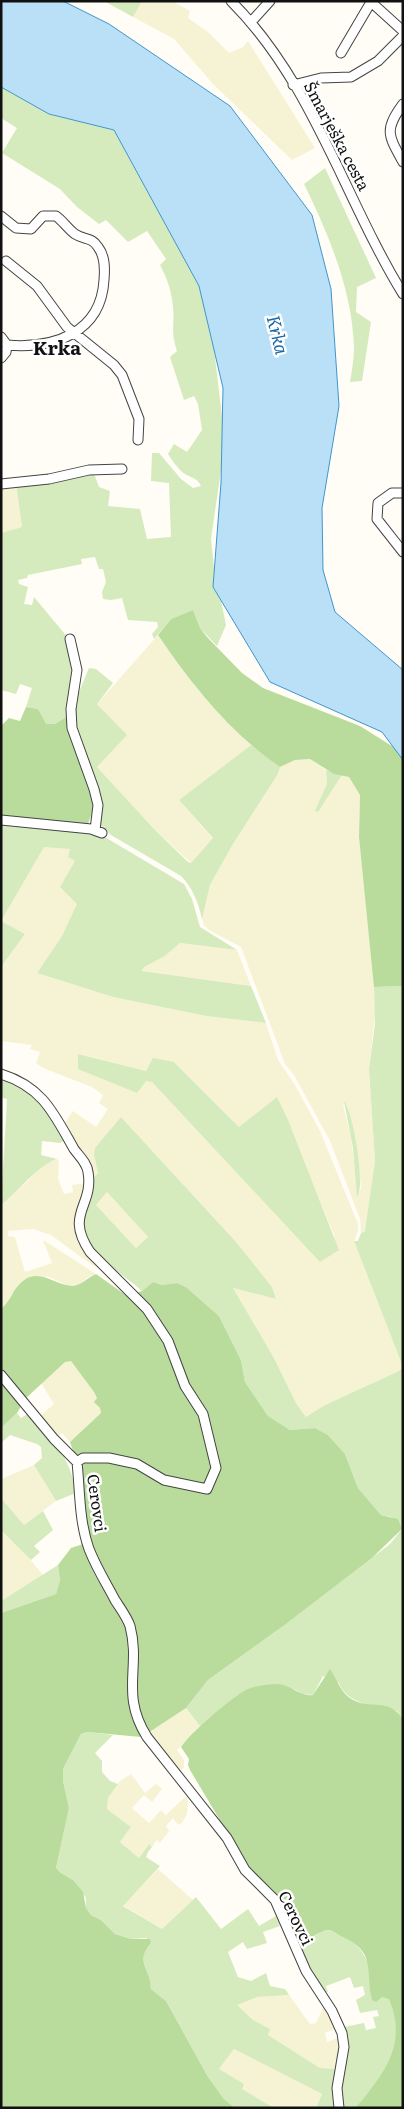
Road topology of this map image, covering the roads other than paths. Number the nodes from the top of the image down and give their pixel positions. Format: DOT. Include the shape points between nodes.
graph roads {
  1 [pos="231,1"];
  2 [pos="270,1"];
  3 [pos="372,2"];
  4 [pos="250,22"];
  5 [pos="403,31"];
  6 [pos="403,36"];
  7 [pos="341,53"];
  8 [pos="293,85"];
  9 [pos="403,104"];
  10 [pos="403,162"];
  11 [pos="1,216"];
  12 [pos="6,261"];
  13 [pos="403,294"];
  14 [pos="73,333"];
  15 [pos="1,337"];
  16 [pos="7,345"];
  17 [pos="1,358"];
  18 [pos="138,440"];
  19 [pos="122,468"];
  20 [pos="1,484"];
  21 [pos="403,494"];
  22 [pos="403,552"];
  23 [pos="70,639"];
  24 [pos="1,820"];
  25 [pos="1,1074"];
  26 [pos="1,1375"];
  27 [pos="77,1462"];
  28 [pos="339,2108"];
  1 -- 4 [label="street, Šmarješka cesta"];
  2 -- 4 [label="street"];
  3 -- 5 [label="street"];
  3 -- 7 [label="street"];
  4 -- 8 [label="street, Šmarješka cesta"];
  6 -- 8 [label="street" via="378,61 351,77 321,78"];
  8 -- 13 [label="street, Šmarješka cesta" via="334,157"];
  9 -- 10 [label="street" via="391,121 389,132"];
  11 -- 14 [label="street" via="16,228 31,229 43,216 56,216 75,234 90,239 99,248 105,272 102,298 94,316"];
  12 -- 14 [label="street" via="37,286"];
  14 -- 16 [label="street" via="41,346"];
  14 -- 18 [label="street" via="122,375 140,419"];
  15 -- 16 [label="street"];
  16 -- 17 [label="street"];
  19 -- 20 [label="street"];
  21 -- 22 [label="street" via="392,493 378,503 377,519"];
  23 -- 24 [label="street" via="77,670 71,709 72,728 94,789 99,831"];
  25 -- 27 [label="street, Cerovci" via="35,1092 50,1106 88,1170 88,1192 79,1217 83,1241 147,1309 168,1341 185,1386 203,1414 216,1468 207,1489 164,1480 137,1464 109,1458 83,1458"];
  26 -- 27 [label="street"];
  27 -- 28 [label="street, Cerovci" via="81,1517 89,1549 130,1624 131,1686 137,1721 227,1838 245,1870 274,1900 306,1971 332,2011 342,2032 344,2047 336,2088"];
}
